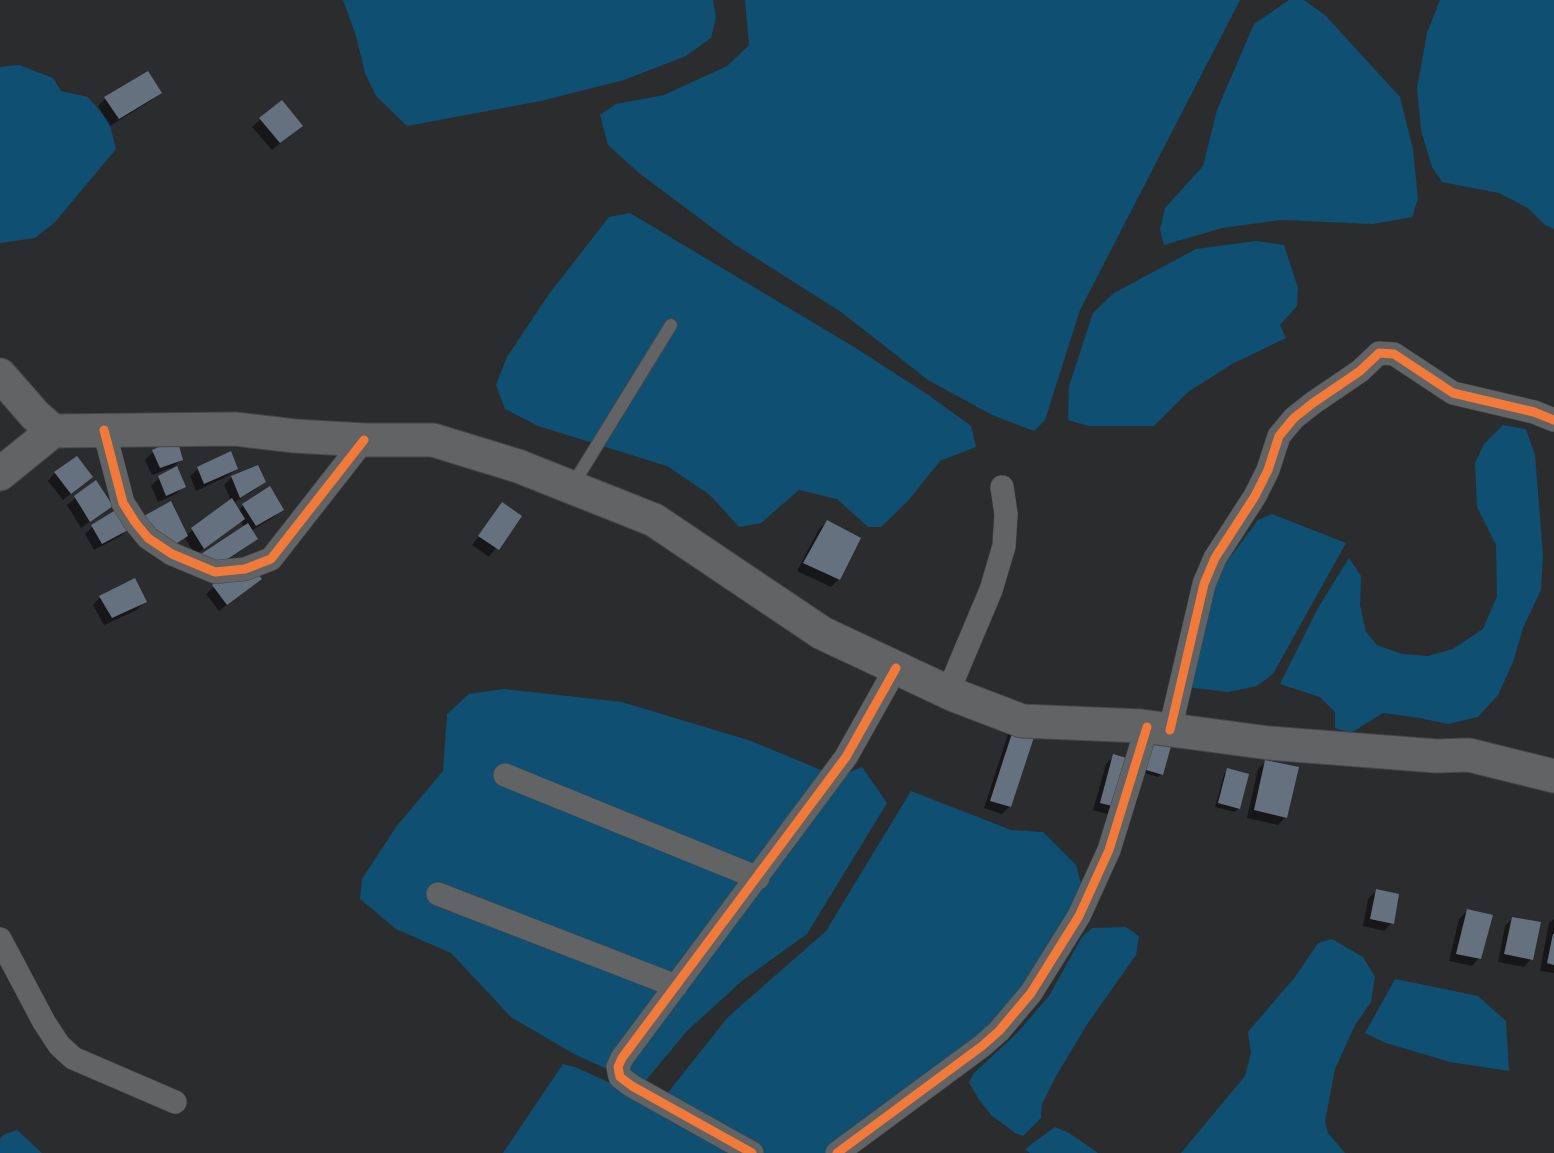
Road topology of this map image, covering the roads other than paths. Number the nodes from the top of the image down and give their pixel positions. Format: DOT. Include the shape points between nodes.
graph roads {
  1 [pos="671,325"];
  2 [pos="0,375"];
  3 [pos="1554,420"];
  4 [pos="104,430"];
  5 [pos="53,431"];
  6 [pos="364,440"];
  7 [pos="0,474"];
  8 [pos="572,486"];
  9 [pos="1002,487"];
  10 [pos="896,667"];
  11 [pos="948,692"];
  12 [pos="1159,729"];
  13 [pos="505,775"];
  14 [pos="1554,776"];
  15 [pos="758,878"];
  16 [pos="438,894"];
  17 [pos="0,939"];
  18 [pos="676,986"];
  19 [pos="174,1102"];
  20 [pos="752,1153"];
  21 [pos="837,1153"];
  1 -- 8 [label="lane"];
  2 -- 5 [label="main road"];
  3 -- 12 [label="street" via="1453,393 1387,353 1379,353 1303,411 1279,436 1255,496 1214,558"];
  4 -- 5 [label="main road"];
  4 -- 6 [label="main road" via="235,429"];
  4 -- 6 [label="street" via="123,503 135,522 148,538 172,554 215,572 245,569 271,559"];
  5 -- 7 [label="main road"];
  6 -- 8 [label="main road" via="433,440"];
  8 -- 10 [label="main road" via="654,520 822,633"];
  9 -- 11 [label="street" via="1004,545 991,590"];
  10 -- 11 [label="main road"];
  10 -- 15 [label="street" via="846,757"];
  11 -- 12 [label="main road" via="1022,721"];
  12 -- 14 [label="main road" via="1269,743 1469,755"];
  12 -- 21 [label="street" via="1079,916 1031,993 982,1046"];
  13 -- 15 [label="street"];
  15 -- 18 [label="street"];
  16 -- 18 [label="street"];
  17 -- 19 [label="street" via="44,1022 73,1058"];
  18 -- 20 [label="street" via="622,1058 620,1077"];
}
